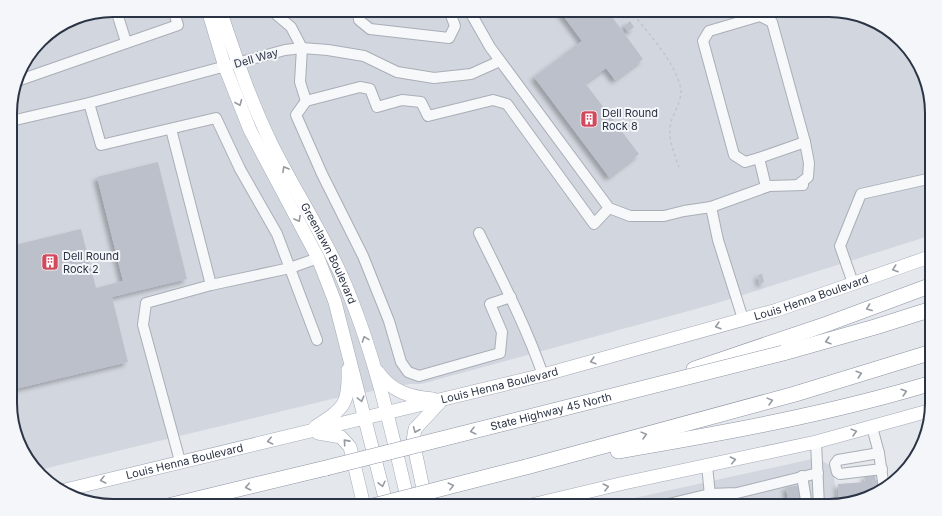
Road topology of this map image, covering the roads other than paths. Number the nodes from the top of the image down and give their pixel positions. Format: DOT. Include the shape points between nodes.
graph roads {
  1 [pos="118,17"];
  2 [pos="175,17"];
  3 [pos="210,17"];
  4 [pos="222,17"];
  5 [pos="279,17"];
  6 [pos="359,17"];
  7 [pos="451,17"];
  8 [pos="472,17"];
  9 [pos="757,17"];
  10 [pos="762,17"];
  11 [pos="126,42"];
  12 [pos="302,48"];
  13 [pos="500,61"];
  14 [pos="238,63"];
  15 [pos="225,67"];
  16 [pos="24,79"];
  17 [pos="306,101"];
  18 [pos="89,103"];
  19 [pos="17,120"];
  20 [pos="171,129"];
  21 [pos="552,132"];
  22 [pos="536,142"];
  23 [pos="805,142"];
  24 [pos="759,158"];
  25 [pos="925,180"];
  26 [pos="766,187"];
  27 [pos="711,207"];
  28 [pos="609,208"];
  29 [pos="479,233"];
  30 [pos="318,258"];
  31 [pos="925,258"];
  32 [pos="290,268"];
  33 [pos="342,278"];
  34 [pos="853,283"];
  35 [pos="212,285"];
  36 [pos="925,288"];
  37 [pos="511,297"];
  38 [pos="925,311"];
  39 [pos="743,319"];
  40 [pos="317,340"];
  41 [pos="781,347"];
  42 [pos="348,352"];
  43 [pos="925,354"];
  44 [pos="375,368"];
  45 [pos="543,375"];
  46 [pos="925,385"];
  47 [pos="441,400"];
  48 [pos="924,412"];
  49 [pos="388,414"];
  50 [pos="366,419"];
  51 [pos="872,427"];
  52 [pos="308,432"];
  53 [pos="816,442"];
  54 [pos="879,453"];
  55 [pos="180,461"];
  56 [pos="707,465"];
  57 [pos="526,467"];
  58 [pos="818,473"];
  59 [pos="802,476"];
  60 [pos="879,481"];
  61 [pos="70,488"];
  62 [pos="710,494"];
  63 [pos="197,499"];
  64 [pos="362,499"];
  65 [pos="385,499"];
  66 [pos="400,499"];
  67 [pos="407,499"];
  68 [pos="426,499"];
  69 [pos="555,499"];
  70 [pos="698,499"];
  71 [pos="710,499"];
  72 [pos="806,499"];
  73 [pos="819,499"];
  1 -- 11 [label="street"];
  2 -- 11 [label="street" via="178,26"];
  3 -- 15 [label="main road, Greenlawn Boulevard"];
  4 -- 14 [label="main road, Greenlawn Boulevard"];
  5 -- 12 [label="street" via="291,27"];
  6 -- 7 [label="street" via="370,29 449,38 455,26"];
  8 -- 13 [label="street"];
  9 -- 24 [label="street" via="709,31 703,41 734,155 745,162"];
  10 -- 23 [label="street" via="772,22"];
  11 -- 16 [label="street"];
  12 -- 13 [label="street, Dell Way" via="364,56 397,72 434,78 471,74"];
  12 -- 14 [label="street, Dell Way"];
  12 -- 17 [label="street" via="300,82"];
  13 -- 21 [label="street"];
  14 -- 15 [label="street, Dell Way"];
  33 -- 14 [label="main road, Greenlawn Boulevard, one-way" via="326,242 271,143"];
  15 -- 18 [label="street, Dell Way"];
  15 -- 30 [label="main road, Greenlawn Boulevard, one-way" via="250,130"];
  17 -- 22 [label="street" via="360,87 370,89 377,107 402,100 421,102 428,116 493,100 507,104"];
  17 -- 37 [label="street" via="296,115 363,256 389,322 401,362 408,372 419,376 500,353 502,332 490,304"];
  18 -- 19 [label="street, Dell Way"];
  18 -- 20 [label="street" via="101,145"];
  20 -- 32 [label="street" via="216,118 240,169 277,234"];
  20 -- 35 [label="street"];
  21 -- 22 [label="street"];
  21 -- 28 [label="street"];
  22 -- 28 [label="street" via="594,224"];
  23 -- 24 [label="street"];
  23 -- 26 [label="street" via="809,163 808,177 800,185"];
  24 -- 26 [label="street"];
  25 -- 34 [label="street" via="861,194 840,246"];
  26 -- 27 [label="street"];
  27 -- 28 [label="street" via="646,217 630,216"];
  27 -- 39 [label="street" via="718,240"];
  29 -- 37 [label="street"];
  30 -- 32 [label="street"];
  30 -- 33 [label="main road" via="328,260 334,265"];
  30 -- 42 [label="main road, Greenlawn Boulevard" via="338,309"];
  31 -- 34 [label="main road, Louis Henna Boulevard, one-way"];
  32 -- 35 [label="street"];
  32 -- 40 [label="street"];
  44 -- 33 [label="main road, Greenlawn Boulevard, one-way"];
  34 -- 39 [label="main road, Louis Henna Boulevard" via="777,310"];
  35 -- 55 [label="street" via="146,303 144,325"];
  36 -- 41 [label="highway, one-way"];
  37 -- 45 [label="street"];
  38 -- 41 [label="highway, State Highway 45 North, one-way" via="875,327"];
  39 -- 45 [label="main road, Louis Henna Boulevard, one-way"];
  41 -- 63 [label="highway, State Highway 45 North, one-way, bridge" via="608,398"];
  42 -- 50 [label="main road, Greenlawn Boulevard, one-way"];
  42 -- 52 [label="main road" via="348,391 344,405 337,413"];
  57 -- 43 [label="highway, one-way" via="795,394"];
  44 -- 47 [label="main road" via="382,378 399,392 412,397"];
  44 -- 49 [label="main road, Greenlawn Boulevard"];
  45 -- 47 [label="main road, Louis Henna Boulevard"];
  57 -- 46 [label="highway, one-way" via="798,417 872,401"];
  47 -- 49 [label="main road, Louis Henna Boulevard"];
  47 -- 68 [label="main road, one-way" via="415,429 413,441"];
  48 -- 51 [label="main road"];
  49 -- 50 [label="main road, Louis Henna Boulevard"];
  49 -- 67 [label="main road, Greenlawn Boulevard"];
  50 -- 52 [label="main road, Louis Henna Boulevard"];
  50 -- 65 [label="main road, Greenlawn Boulevard, one-way"];
  53 -- 51 [label="main road, one-way"];
  51 -- 54 [label="street"];
  52 -- 55 [label="main road, Louis Henna Boulevard, one-way"];
  64 -- 52 [label="main road, one-way" via="350,447 341,437"];
  56 -- 53 [label="main road, one-way"];
  53 -- 58 [label="street"];
  54 -- 60 [label="street"];
  54 -- 60 [label="street" via="838,460 835,464 840,474"];
  55 -- 61 [label="main road, Louis Henna Boulevard, one-way"];
  56 -- 62 [label="street"];
  69 -- 56 [label="main road, one-way"];
  66 -- 57 [label="highway, one-way, bridge"];
  58 -- 59 [label="street"];
  58 -- 73 [label="street"];
  59 -- 62 [label="street" via="738,493"];
  59 -- 72 [label="street"];
  62 -- 70 [label="street"];
  62 -- 71 [label="street"];
}
